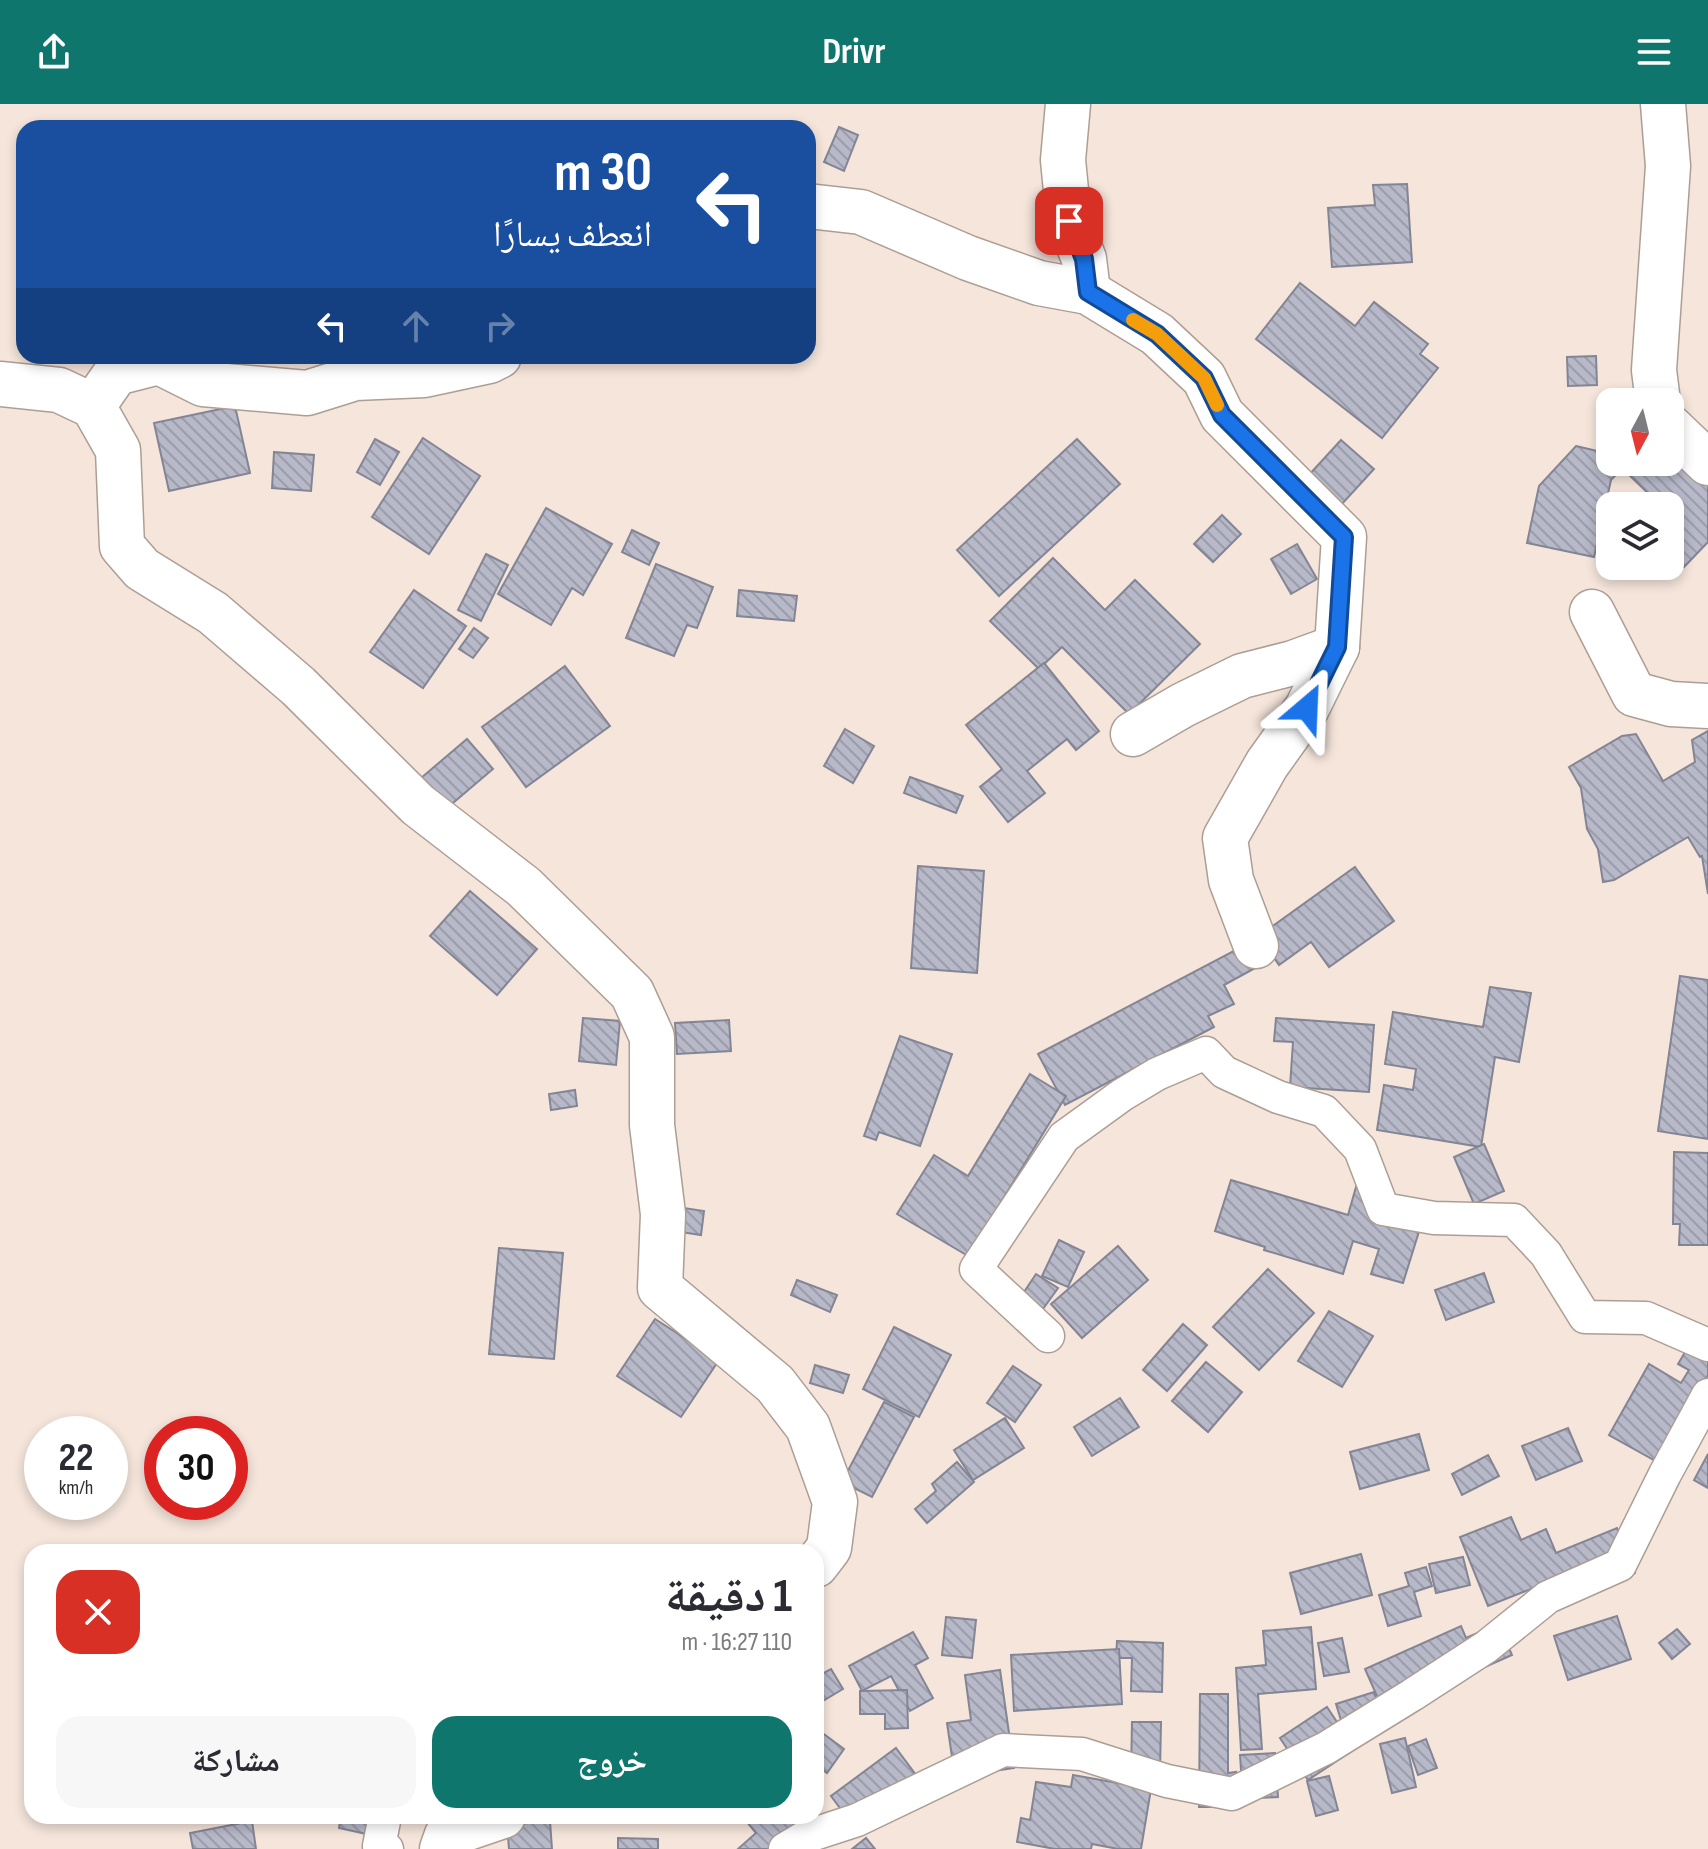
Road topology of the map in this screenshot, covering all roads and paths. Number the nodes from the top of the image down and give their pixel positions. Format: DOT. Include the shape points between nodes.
graph roads {
  1 [pos="1068,104"];
  2 [pos="1663,104"];
  3 [pos="816,207"];
  4 [pos="1088,292"];
  5 [pos="151,364"];
  6 [pos="163,364"];
  7 [pos="475,364"];
  8 [pos="0,384"];
  9 [pos="1656,388"];
  10 [pos="93,406"];
  11 [pos="1684,440"];
  12 [pos="1708,463"];
  13 [pos="1592,612"];
  14 [pos="1337,647"];
  15 [pos="1708,706"];
  16 [pos="1133,734"];
  17 [pos="1256,946"];
  18 [pos="1048,1336"];
  19 [pos="1708,1345"];
  20 [pos="1708,1395"];
  21 [pos="824,1555"];
  22 [pos="383,1824"];
  23 [pos="479,1824"];
  24 [pos="387,1849"];
  25 [pos="442,1849"];
  26 [pos="785,1849"];
  1 -- 4 [label="street" via="1063,160 1069,221 1084,259"];
  2 -- 9 [label="street" via="1668,166"];
  3 -- 4 [label="street" via="861,212 968,258 1039,283"];
  4 -- 14 [label="street" via="1157,334 1204,378 1222,415 1344,537"];
  5 -- 10 [label="street" via="116,373"];
  6 -- 7 [label="street" via="203,384 307,393 355,378 424,375"];
  8 -- 10 [label="street" via="59,390"];
  10 -- 21 [label="street" via="118,450 122,546 142,569 213,613 298,686 418,805 524,887 632,993 652,1037 652,1125 663,1214 660,1288 775,1384 808,1427 835,1502"];
  11 -- 12 [label="street"];
  13 -- 15 [label="street" via="1634,694"];
  14 -- 16 [label="street" via="1242,676"];
  14 -- 17 [label="street" via="1307,708 1225,838 1231,880"];
  18 -- 19 [label="street" via="976,1269 1064,1137 1157,1074 1206,1053 1224,1072 1324,1111 1360,1149 1383,1209 1434,1218 1514,1220 1546,1254 1585,1317 1646,1318"];
  20 -- 26 [label="street" via="1620,1565 1548,1597 1486,1647 1299,1762 1232,1794 1167,1781 1082,1754 1003,1750"];
  22 -- 24 [label="street" via="379,1846"];
  23 -- 25 [label="street" via="447,1835"];
}
